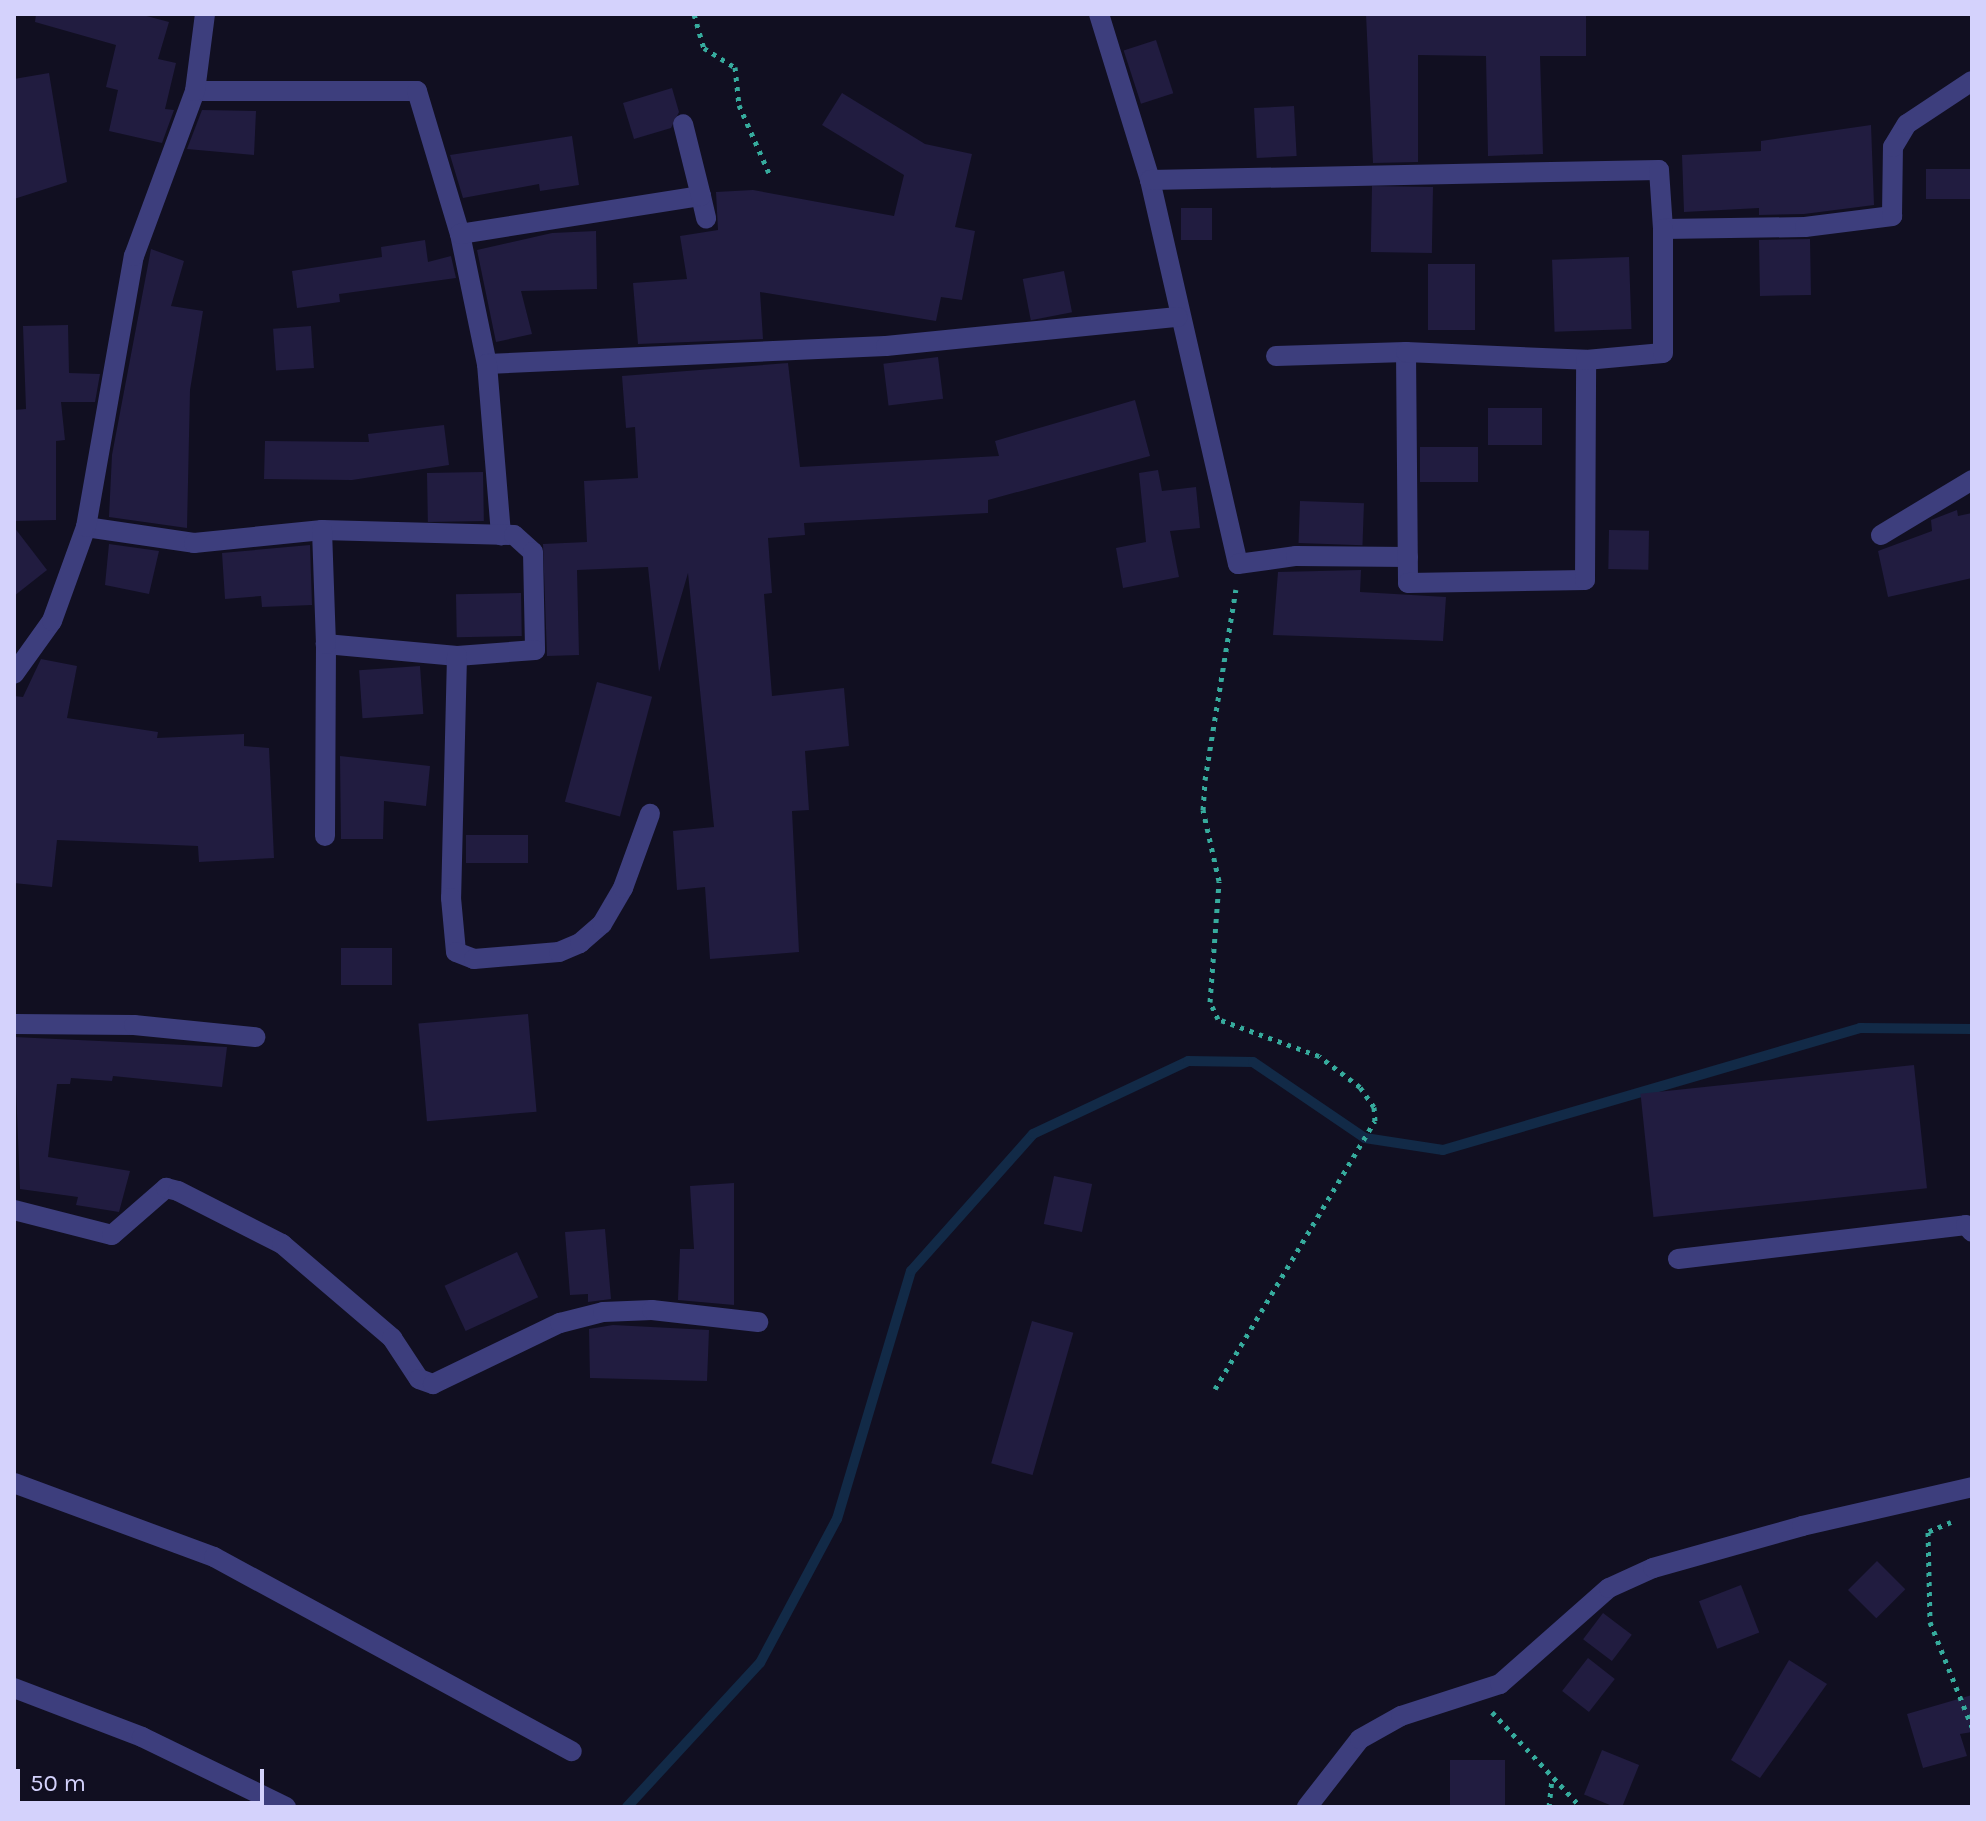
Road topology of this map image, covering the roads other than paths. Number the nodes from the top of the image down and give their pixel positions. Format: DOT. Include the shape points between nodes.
graph roads {
  1 [pos="205,14"];
  2 [pos="1099,14"];
  3 [pos="1972,81"];
  4 [pos="195,91"];
  5 [pos="683,124"];
  6 [pos="1150,180"];
  7 [pos="701,196"];
  8 [pos="706,218"];
  9 [pos="1663,229"];
  10 [pos="460,234"];
  11 [pos="1178,317"];
  12 [pos="1406,352"];
  13 [pos="1276,356"];
  14 [pos="1586,360"];
  15 [pos="487,364"];
  16 [pos="1972,480"];
  17 [pos="86,527"];
  18 [pos="322,530"];
  19 [pos="501,535"];
  20 [pos="1881,535"];
  21 [pos="1408,557"];
  22 [pos="326,644"];
  23 [pos="457,656"];
  24 [pos="14,674"];
  25 [pos="650,814"];
  26 [pos="325,836"];
  27 [pos="14,1024"];
  28 [pos="255,1037"];
  29 [pos="14,1210"];
  30 [pos="1972,1232"];
  31 [pos="1678,1259"];
  32 [pos="758,1322"];
  33 [pos="14,1483"];
  34 [pos="1972,1487"];
  35 [pos="14,1688"];
  36 [pos="572,1751"];
  37 [pos="286,1807"];
  38 [pos="1307,1807"];
  1 -- 4 [label="street"];
  2 -- 6 [label="street"];
  3 -- 9 [label="street" via="1907,124 1893,147 1892,216 1805,227"];
  4 -- 10 [label="street" via="417,91"];
  4 -- 17 [label="street" via="134,256"];
  5 -- 7 [label="street"];
  6 -- 9 [label="street" via="1659,170"];
  6 -- 11 [label="street"];
  7 -- 8 [label="street"];
  7 -- 10 [label="street"];
  9 -- 14 [label="street" via="1663,353"];
  10 -- 15 [label="street"];
  11 -- 15 [label="street" via="872,347"];
  11 -- 21 [label="street" via="1225,490 1238,564 1296,556"];
  12 -- 13 [label="street"];
  12 -- 14 [label="street"];
  12 -- 21 [label="street"];
  14 -- 21 [label="street" via="1585,580 1408,583"];
  15 -- 19 [label="street"];
  16 -- 20 [label="street"];
  17 -- 18 [label="street" via="194,543"];
  17 -- 24 [label="street" via="52,621"];
  18 -- 19 [label="street"];
  18 -- 22 [label="street"];
  19 -- 23 [label="street" via="514,535 533,552 535,650"];
  22 -- 23 [label="street"];
  22 -- 26 [label="street"];
  23 -- 25 [label="street" via="451,898 456,952 474,959 559,952 580,943 602,924 623,888"];
  27 -- 28 [label="street" via="134,1025"];
  29 -- 32 [label="street" via="112,1235 166,1188 178,1191 282,1244 392,1338 419,1379 433,1384 560,1323 603,1312"];
  30 -- 31 [label="street" via="1966,1225"];
  33 -- 36 [label="street" via="214,1557"];
  34 -- 38 [label="street" via="1653,1568 1609,1588 1524,1668 1476,1692 1401,1716 1360,1739"];
  35 -- 37 [label="street" via="142,1737"];
}
